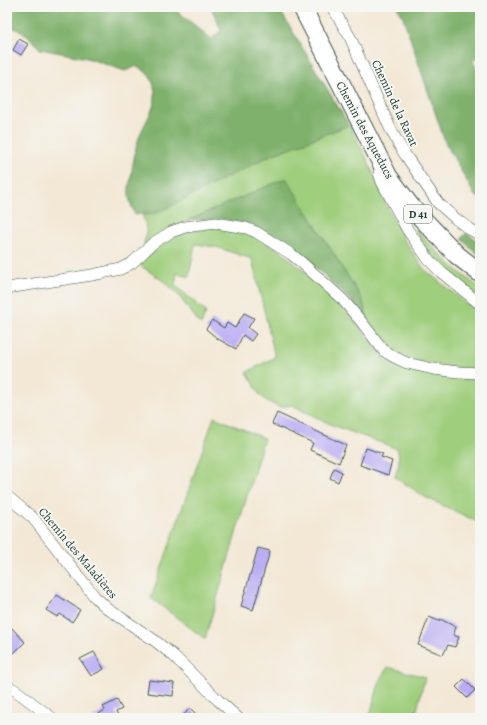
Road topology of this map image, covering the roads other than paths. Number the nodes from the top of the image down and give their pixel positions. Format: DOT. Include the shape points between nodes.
graph roads {
  1 [pos="302,7"];
  2 [pos="332,7"];
  3 [pos="371,143"];
  4 [pos="480,235"];
  5 [pos="480,273"];
  6 [pos="7,288"];
  7 [pos="480,304"];
  8 [pos="480,373"];
  9 [pos="7,496"];
  10 [pos="7,686"];
  11 [pos="52,718"];
  12 [pos="238,718"];
  1 -- 3 [label="main road, Chemin des Aqueducs / D 41"];
  2 -- 4 [label="street, Chemin de la Ravat" via="350,37 390,128 406,156 438,203"];
  3 -- 5 [label="main road, Chemin des Aqueducs / D 41" via="388,176 411,207 457,255"];
  3 -- 7 [label="street" via="382,182 415,240 441,272"];
  6 -- 8 [label="street" via="121,269 132,263 153,243 171,232 186,227 216,223 246,228 301,262 343,300 384,351 407,362 433,369"];
  9 -- 12 [label="street, Chemin des Maladières" via="33,518 95,597 174,656"];
  10 -- 11 [label="street"];
}
